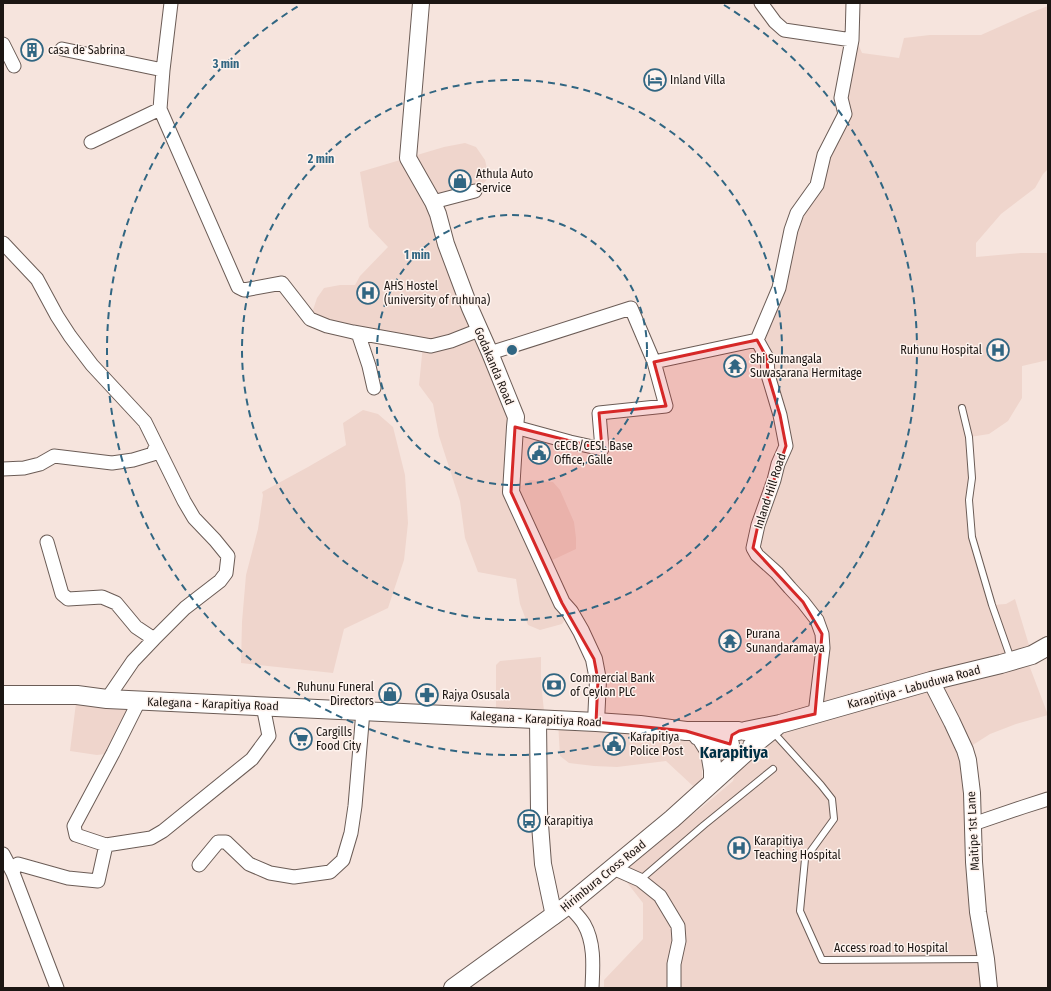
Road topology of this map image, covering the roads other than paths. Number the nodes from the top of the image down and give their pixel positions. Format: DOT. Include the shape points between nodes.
graph roads {
  1 [pos="171,3"];
  2 [pos="421,3"];
  3 [pos="761,3"];
  4 [pos="853,3"];
  5 [pos="852,40"];
  6 [pos="3,44"];
  7 [pos="62,49"];
  8 [pos="14,66"];
  9 [pos="163,70"];
  10 [pos="160,109"];
  11 [pos="91,142"];
  12 [pos="475,191"];
  13 [pos="433,202"];
  14 [pos="3,243"];
  15 [pos="479,330"];
  16 [pos="358,333"];
  17 [pos="757,340"];
  18 [pos="490,353"];
  19 [pos="654,362"];
  20 [pos="374,388"];
  21 [pos="962,408"];
  22 [pos="515,427"];
  23 [pos="156,444"];
  24 [pos="3,469"];
  25 [pos="46,542"];
  26 [pos="154,638"];
  27 [pos="1048,646"];
  28 [pos="1011,661"];
  29 [pos="931,681"];
  30 [pos="3,695"];
  31 [pos="107,699"];
  32 [pos="139,701"];
  33 [pos="263,706"];
  34 [pos="363,711"];
  35 [pos="815,714"];
  36 [pos="538,720"];
  37 [pos="596,722"];
  38 [pos="776,727"];
  39 [pos="693,734"];
  40 [pos="740,742"];
  41 [pos="773,769"];
  42 [pos="711,782"];
  43 [pos="1048,799"];
  44 [pos="973,824"];
  45 [pos="106,845"];
  46 [pos="3,854"];
  47 [pos="199,865"];
  48 [pos="613,868"];
  49 [pos="13,873"];
  50 [pos="640,880"];
  51 [pos="568,905"];
  52 [pos="554,916"];
  53 [pos="986,959"];
  54 [pos="57,988"];
  55 [pos="453,988"];
  56 [pos="592,988"];
  57 [pos="674,988"];
  58 [pos="989,988"];
  1 -- 9 [label="street"];
  2 -- 13 [label="street, Godakanda Road" via="408,158"];
  3 -- 5 [label="street" via="784,30"];
  4 -- 5 [label="street"];
  5 -- 17 [label="street" via="841,98 845,114 824,155 817,185 797,213 779,288"];
  6 -- 8 [label="street"];
  7 -- 9 [label="street"];
  9 -- 10 [label="street"];
  10 -- 11 [label="street"];
  10 -- 16 [label="street" via="238,288 244,290 282,283 310,319"];
  12 -- 13 [label="street"];
  13 -- 15 [label="street, Godakanda Road"];
  14 -- 23 [label="street" via="37,279 70,336 92,365 145,422"];
  15 -- 16 [label="street" via="431,346"];
  15 -- 18 [label="street, Godakanda Road"];
  16 -- 20 [label="street"];
  17 -- 19 [label="street"];
  17 -- 35 [label="street, Inland Hill Road" via="767,358 768,375 786,446 758,525 753,548 817,620 824,648"];
  18 -- 19 [label="street" via="631,308"];
  18 -- 22 [label="street, Godakanda Road" via="516,417"];
  19 -- 22 [label="street" via="666,406 599,413 602,449"];
  21 -- 28 [label="lane" via="969,437 972,537"];
  22 -- 37 [label="street, Godakanda Road" via="511,492 562,603 581,631 594,659 598,680"];
  23 -- 24 [label="street" via="153,454 126,461 112,463 54,456 40,464"];
  23 -- 26 [label="street" via="194,518 228,556 226,573 220,582 185,608"];
  25 -- 26 [label="street" via="62,594 68,599 102,597 116,603 136,627"];
  26 -- 31 [label="street" via="133,661"];
  27 -- 28 [label="main road, Karapitiya - Labuduwa Road" via="1032,655"];
  28 -- 29 [label="main road, Karapitiya - Labuduwa Road"];
  29 -- 35 [label="main road, Karapitiya - Labuduwa Road"];
  29 -- 44 [label="street, Maitipe 1st Lane" via="968,760"];
  30 -- 31 [label="main road, Kalegana - Karapitiya Road" via="77,695"];
  31 -- 32 [label="main road, Kalegana - Karapitiya Road"];
  32 -- 33 [label="main road, Kalegana - Karapitiya Road"];
  32 -- 45 [label="street" via="74,826 76,835"];
  33 -- 34 [label="main road, Kalegana - Karapitiya Road"];
  33 -- 45 [label="street" via="269,736 252,759 163,831 150,838"];
  34 -- 36 [label="main road, Kalegana - Karapitiya Road"];
  34 -- 47 [label="street" via="355,806 343,860 330,872 294,877 270,873 249,864 226,842 218,842"];
  35 -- 38 [label="main road, Karapitiya - Labuduwa Road"];
  36 -- 37 [label="main road, Kalegana - Karapitiya Road"];
  36 -- 52 [label="street" via="538,811 543,864"];
  37 -- 39 [label="main road, Kalegana - Karapitiya Road" via="640,725"];
  38 -- 40 [label="main road, Karapitiya - Labuduwa Road"];
  38 -- 53 [label="lane, Access road to Hospital" via="832,799 834,819 805,859 800,911 822,960"];
  39 -- 40 [label="main road, Kalegana - Karapitiya Road"];
  39 -- 42 [label="main road" via="710,752 713,770"];
  40 -- 42 [label="main road"];
  41 -- 50 [label="lane"];
  42 -- 48 [label="main road, Hirimbura Cross Road" via="672,819"];
  43 -- 44 [label="street"];
  44 -- 53 [label="street, Maitipe 1st Lane" via="978,912"];
  45 -- 49 [label="street" via="98,881 68,878 18,864"];
  46 -- 49 [label="street"];
  48 -- 50 [label="street"];
  48 -- 51 [label="main road, Hirimbura Cross Road"];
  49 -- 54 [label="street"];
  50 -- 57 [label="street" via="660,896 678,926"];
  51 -- 52 [label="main road, Hirimbura Cross Road"];
  51 -- 56 [label="street" via="584,923 591,942"];
  52 -- 55 [label="main road, Hirimbura Cross Road"];
  53 -- 58 [label="street, Maitipe 1st Lane"];
}
